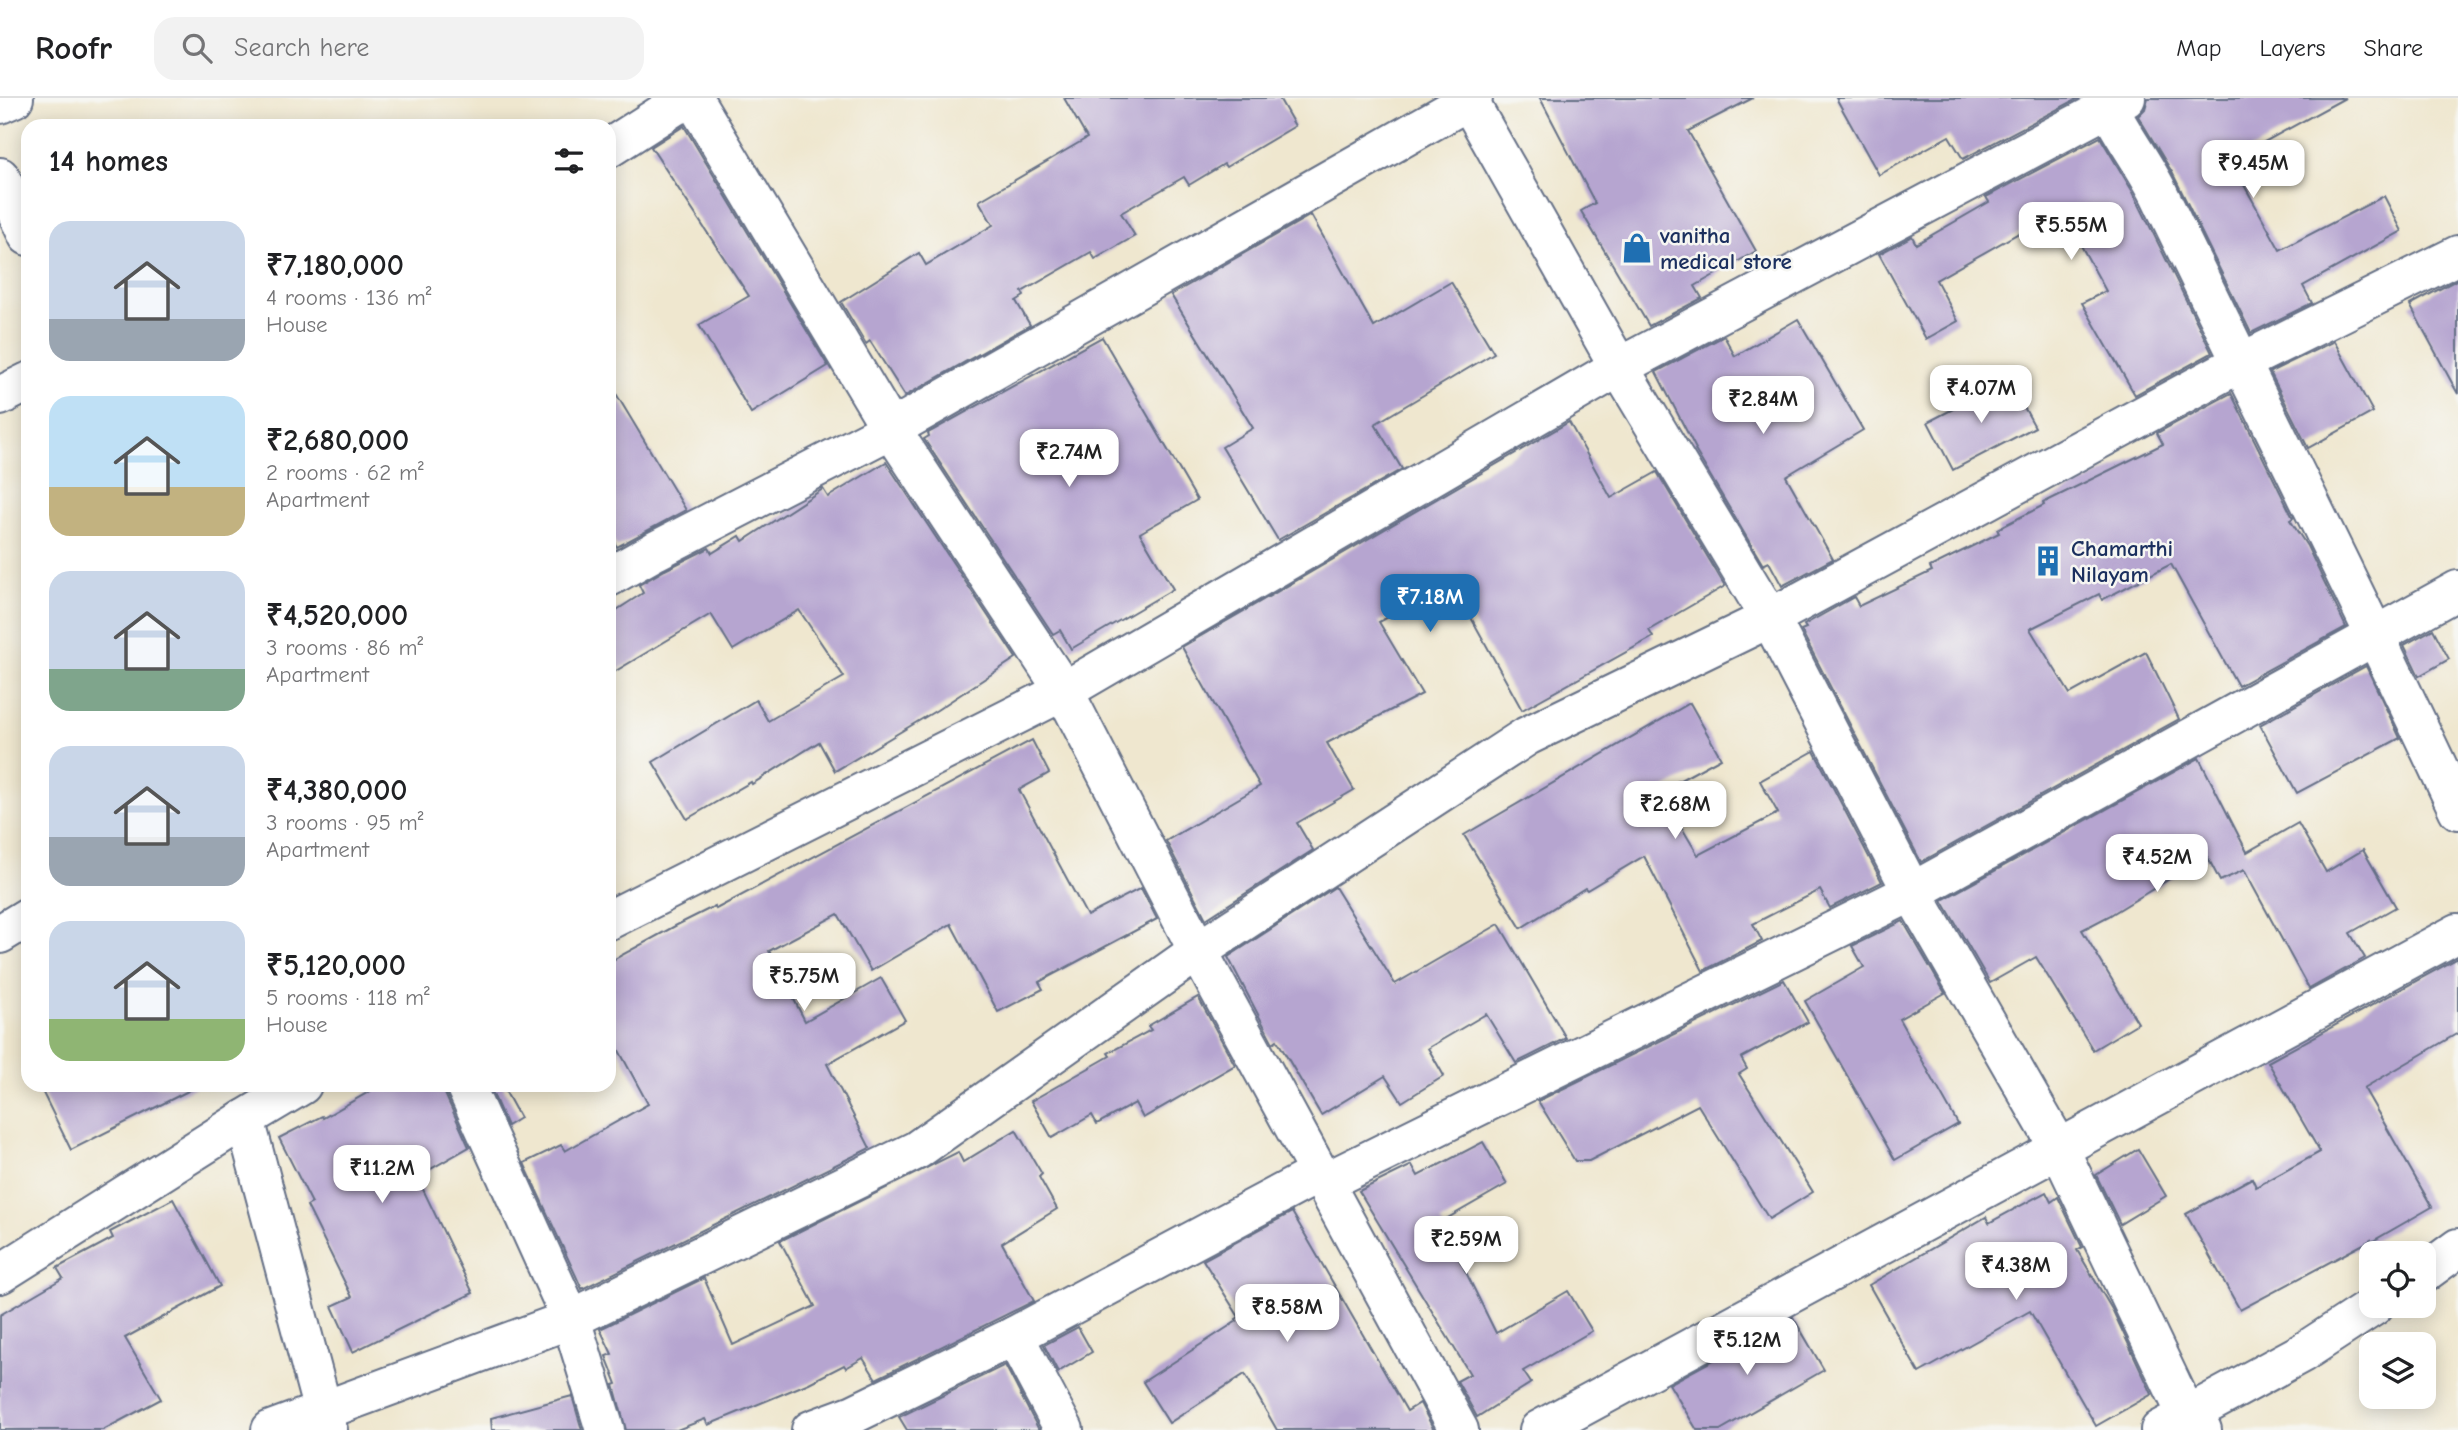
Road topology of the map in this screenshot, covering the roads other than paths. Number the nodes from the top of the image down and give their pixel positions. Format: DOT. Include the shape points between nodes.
graph roads {
  1 [pos="14,98"];
  2 [pos="690,98"];
  3 [pos="1469,99"];
  4 [pos="2112,101"];
  5 [pos="0,104"];
  6 [pos="616,144"];
  7 [pos="0,177"];
  8 [pos="21,221"];
  9 [pos="2458,256"];
  10 [pos="2240,363"];
  11 [pos="1619,367"];
  12 [pos="21,386"];
  13 [pos="0,396"];
  14 [pos="891,429"];
  15 [pos="616,573"];
  16 [pos="2458,590"];
  17 [pos="1770,618"];
  18 [pos="2376,634"];
  19 [pos="1063,691"];
  20 [pos="2458,810"];
  21 [pos="1912,892"];
  22 [pos="616,916"];
  23 [pos="21,921"];
  24 [pos="0,933"];
  25 [pos="2458,933"];
  26 [pos="1198,951"];
  27 [pos="290,1092"];
  28 [pos="468,1092"];
  29 [pos="245,1119"];
  30 [pos="2059,1148"];
  31 [pos="1321,1178"];
  32 [pos="2458,1248"];
  33 [pos="2436,1264"];
  34 [pos="0,1274"];
  35 [pos="2359,1316"];
  36 [pos="571,1319"];
  37 [pos="1014,1336"];
  38 [pos="325,1420"];
  39 [pos="857,1422"];
  40 [pos="2183,1425"];
  41 [pos="271,1430"];
  42 [pos="605,1430"];
  43 [pos="811,1430"];
  44 [pos="1064,1430"];
  45 [pos="1459,1430"];
  46 [pos="1539,1430"];
  1 -- 5 [label="street"];
  2 -- 6 [label="street"];
  2 -- 14 [label="street"];
  3 -- 11 [label="street"];
  3 -- 14 [label="street"];
  4 -- 10 [label="street"];
  4 -- 11 [label="street"];
  7 -- 8 [label="street"];
  9 -- 10 [label="street"];
  10 -- 17 [label="street"];
  10 -- 18 [label="street"];
  11 -- 17 [label="street"];
  11 -- 19 [label="street"];
  12 -- 13 [label="street"];
  14 -- 15 [label="street"];
  14 -- 19 [label="street"];
  16 -- 18 [label="street"];
  17 -- 21 [label="street"];
  17 -- 26 [label="street" via="1527,736"];
  18 -- 20 [label="street"];
  18 -- 21 [label="street"];
  19 -- 22 [label="street"];
  19 -- 26 [label="street"];
  21 -- 30 [label="street"];
  21 -- 31 [label="street"];
  23 -- 24 [label="street"];
  25 -- 30 [label="street"];
  26 -- 31 [label="street"];
  26 -- 36 [label="street" via="917,1150"];
  27 -- 29 [label="street"];
  28 -- 36 [label="street"];
  29 -- 34 [label="street"];
  29 -- 38 [label="street"];
  30 -- 40 [label="street"];
  30 -- 46 [label="street"];
  31 -- 37 [label="street"];
  31 -- 45 [label="street"];
  32 -- 33 [label="street"];
  35 -- 40 [label="street"];
  36 -- 38 [label="street"];
  36 -- 42 [label="street"];
  37 -- 39 [label="street"];
  37 -- 44 [label="street"];
  38 -- 41 [label="street"];
  39 -- 43 [label="street"];
}
